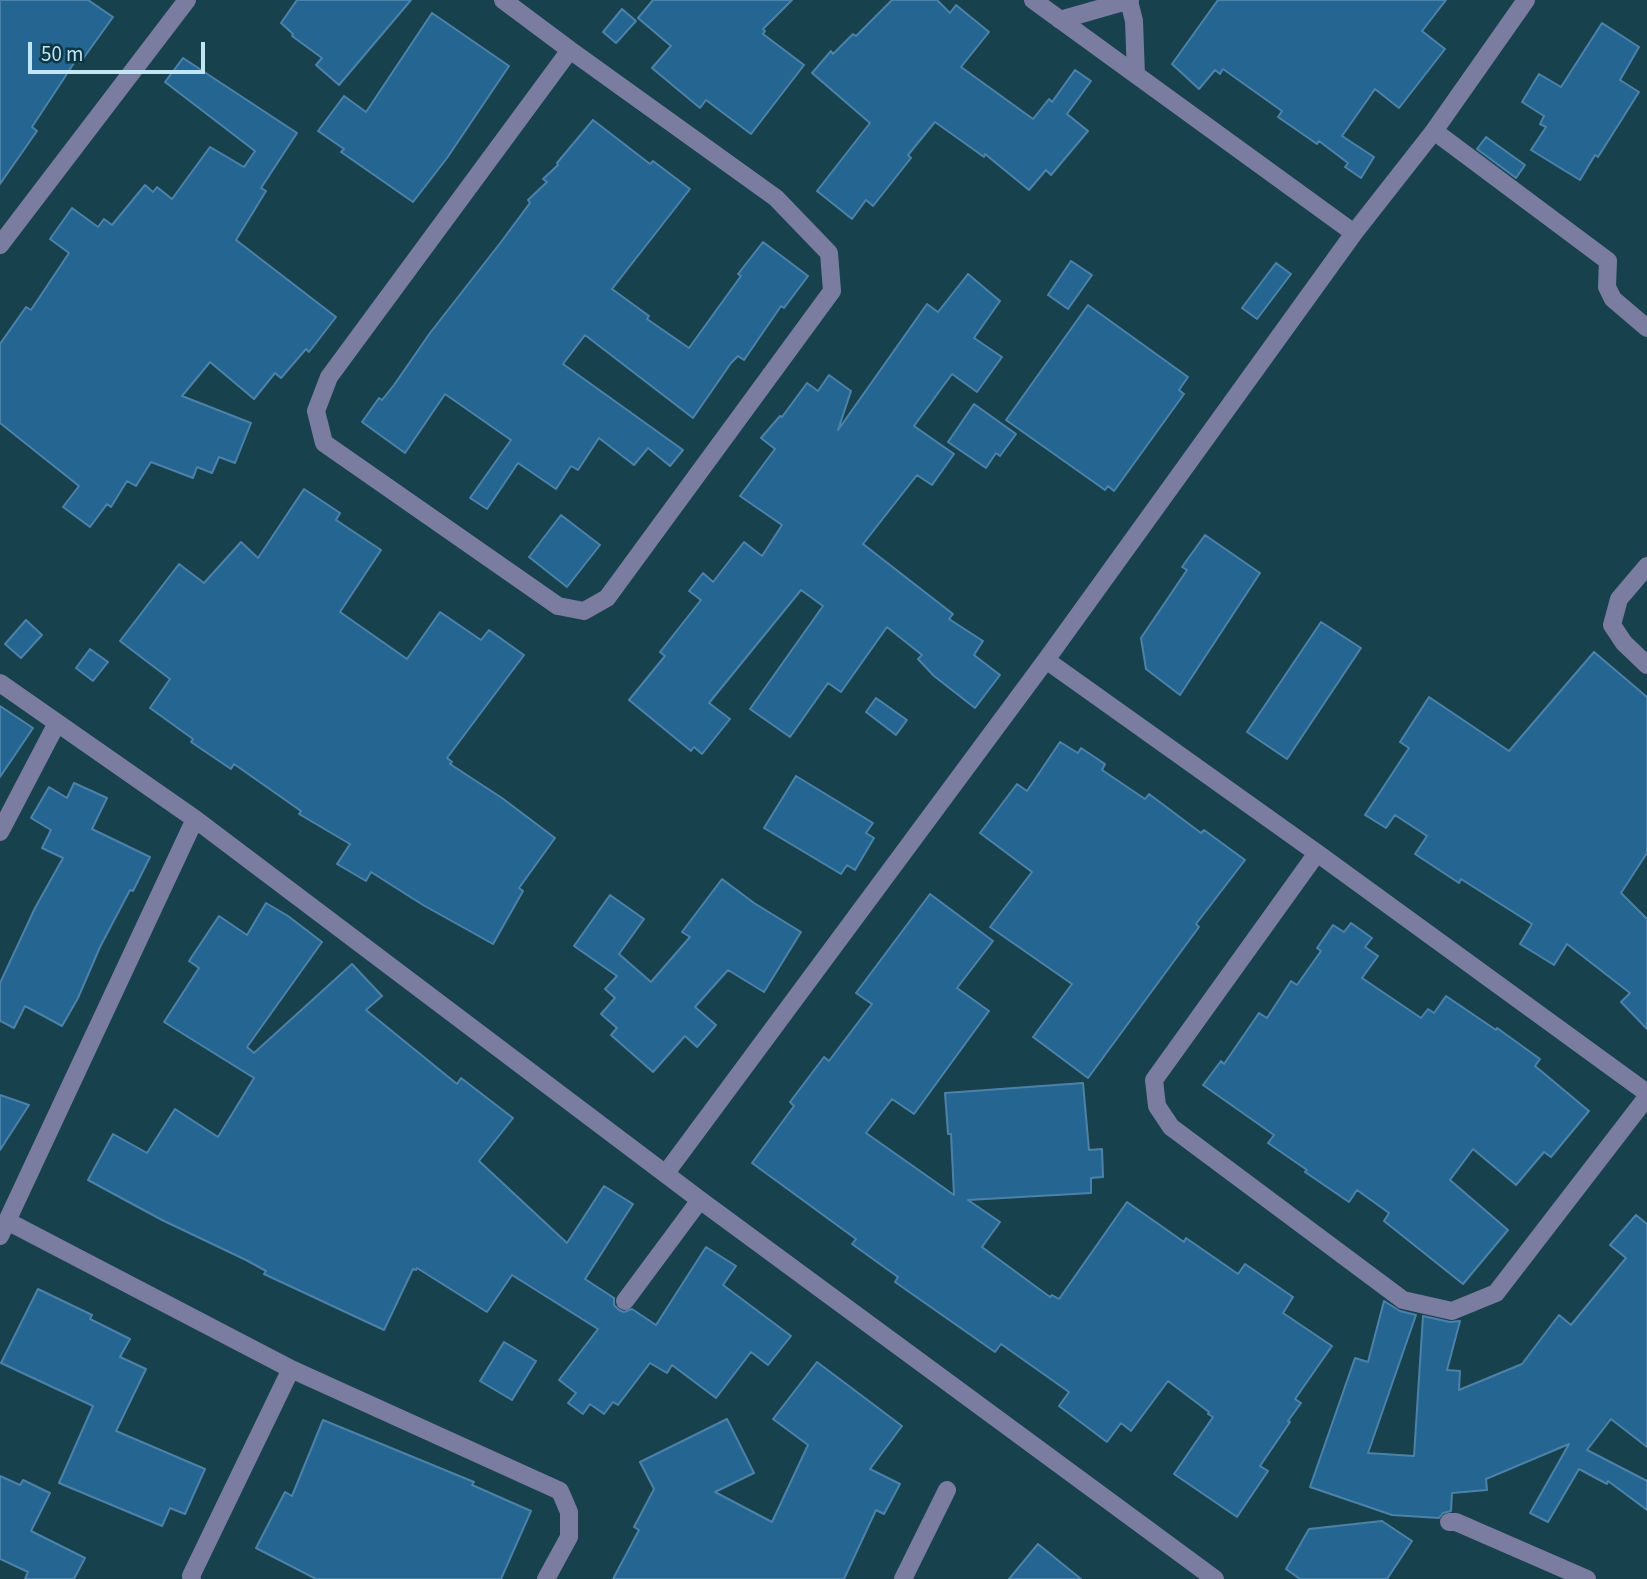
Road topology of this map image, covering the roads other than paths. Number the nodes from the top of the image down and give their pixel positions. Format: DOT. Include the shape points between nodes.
graph roads {
  1 [pos="187,0"];
  2 [pos="503,0"];
  3 [pos="1033,0"];
  4 [pos="1526,0"];
  5 [pos="1130,1"];
  6 [pos="1060,20"];
  7 [pos="570,50"];
  8 [pos="1136,75"];
  9 [pos="1434,131"];
  10 [pos="1354,233"];
  11 [pos="0,245"];
  12 [pos="1647,328"];
  13 [pos="1647,566"];
  14 [pos="1046,660"];
  15 [pos="1647,665"];
  16 [pos="0,683"];
  17 [pos="57,723"];
  18 [pos="195,818"];
  19 [pos="0,832"];
  20 [pos="1317,853"];
  21 [pos="1647,1095"];
  22 [pos="666,1173"];
  23 [pos="700,1200"];
  24 [pos="4,1228"];
  25 [pos="625,1301"];
  26 [pos="291,1369"];
  27 [pos="947,1490"];
  28 [pos="1449,1522"];
  29 [pos="192,1579"];
  30 [pos="546,1579"];
  31 [pos="903,1579"];
  32 [pos="1215,1579"];
  33 [pos="1587,1579"];
  1 -- 11 [label="street"];
  2 -- 7 [label="street"];
  3 -- 6 [label="street"];
  4 -- 9 [label="street"];
  5 -- 6 [label="street"];
  5 -- 8 [label="street"];
  6 -- 8 [label="street"];
  7 -- 7 [label="street" via="776,198 829,253 832,291 607,598 584,611 558,606 324,443 316,411 329,377"];
  8 -- 10 [label="street"];
  9 -- 10 [label="street"];
  9 -- 12 [label="street" via="1608,261 1607,287 1613,299"];
  10 -- 14 [label="street"];
  13 -- 15 [label="street" via="1619,599 1612,625"];
  14 -- 20 [label="street"];
  14 -- 22 [label="street"];
  16 -- 17 [label="street"];
  17 -- 18 [label="street"];
  17 -- 19 [label="street"];
  18 -- 22 [label="street"];
  18 -- 24 [label="street"];
  20 -- 21 [label="street"];
  20 -- 21 [label="street" via="1154,1080 1157,1106 1171,1127 1403,1300 1452,1311 1496,1293"];
  22 -- 23 [label="street"];
  23 -- 25 [label="street"];
  23 -- 32 [label="street"];
  24 -- 26 [label="street"];
  26 -- 29 [label="street"];
  26 -- 30 [label="street" via="560,1491 569,1512 569,1537"];
  27 -- 31 [label="street"];
  28 -- 33 [label="street"];
}
